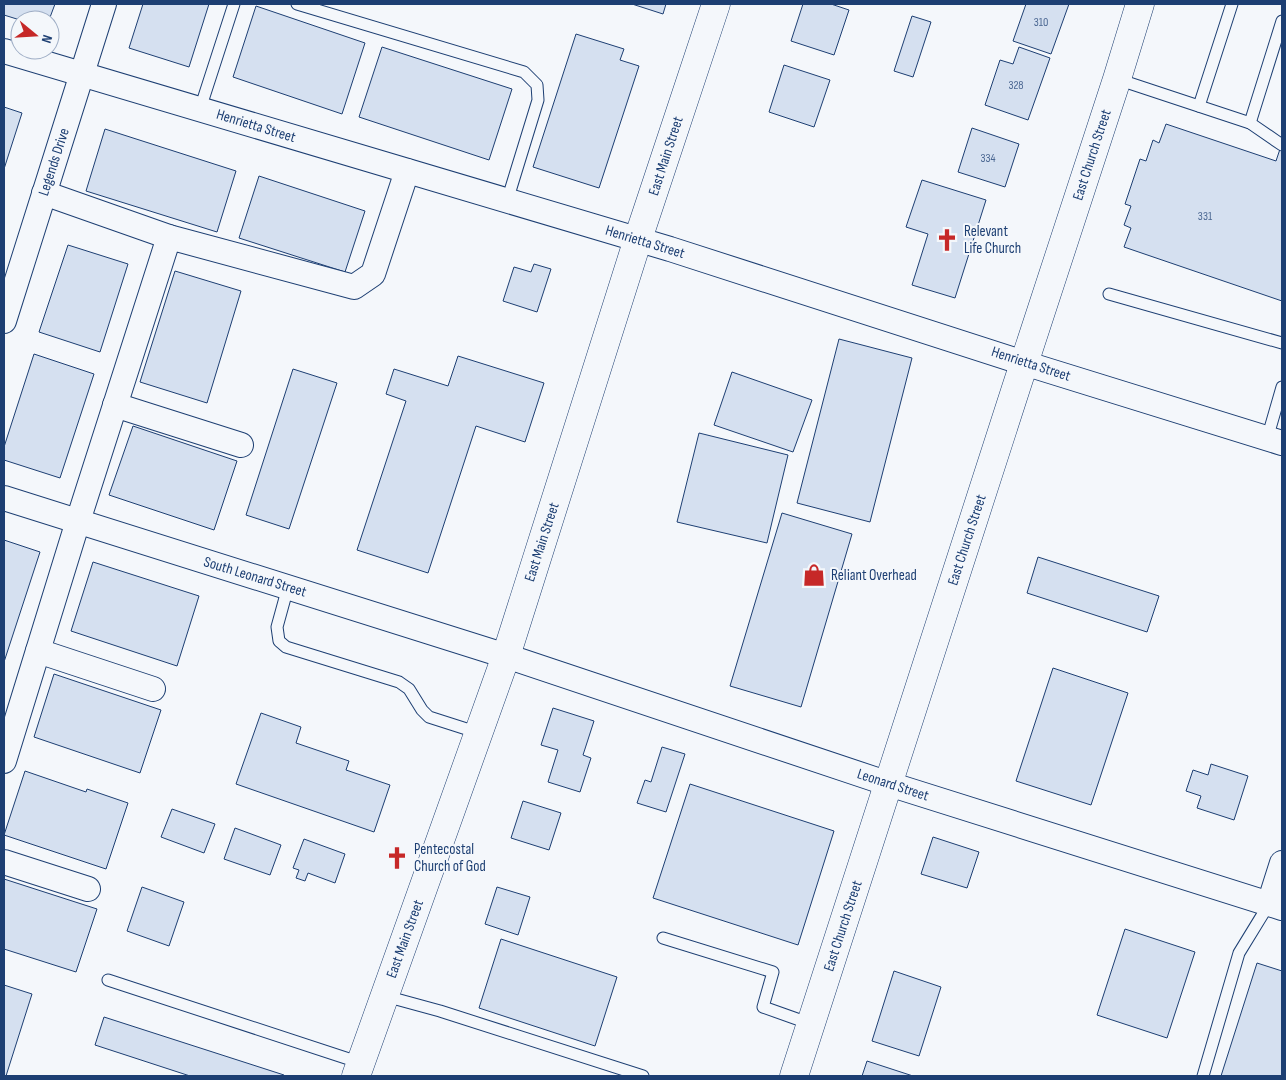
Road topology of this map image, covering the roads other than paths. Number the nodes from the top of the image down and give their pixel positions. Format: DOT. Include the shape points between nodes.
graph roads {
  1 [pos="104,4"];
  2 [pos="234,4"];
  3 [pos="297,4"];
  4 [pos="716,4"];
  5 [pos="1140,4"];
  6 [pos="1232,4"];
  7 [pos="1282,21"];
  8 [pos="4,51"];
  9 [pos="82,74"];
  10 [pos="1117,79"];
  11 [pos="1200,106"];
  12 [pos="200,109"];
  13 [pos="1250,123"];
  14 [pos="1282,144"];
  15 [pos="407,171"];
  16 [pos="44,193"];
  17 [pos="507,201"];
  18 [pos="169,237"];
  19 [pos="638,239"];
  20 [pos="1109,294"];
  21 [pos="4,321"];
  22 [pos="1282,343"];
  23 [pos="1024,362"];
  24 [pos="1282,387"];
  25 [pos="115,405"];
  26 [pos="1274,441"];
  27 [pos="241,445"];
  28 [pos="4,498"];
  29 [pos="78,521"];
  30 [pos="288,587"];
  31 [pos="38,651"];
  32 [pos="506,656"];
  33 [pos="152,689"];
  34 [pos="479,733"];
  35 [pos="4,761"];
  36 [pos="889,784"];
  37 [pos="4,862"];
  38 [pos="1282,863"];
  39 [pos="88,889"];
  40 [pos="1276,906"];
  41 [pos="663,938"];
  42 [pos="108,980"];
  43 [pos="384,996"];
  44 [pos="811,1024"];
  45 [pos="358,1070"];
  46 [pos="643,1076"];
  47 [pos="794,1076"];
  48 [pos="1203,1076"];
  1 -- 9 [label="street, Legends Drive"];
  2 -- 12 [label="lane"];
  3 -- 17 [label="lane" via="524,72 537,85 538,100"];
  4 -- 19 [label="main road, East Main Street"];
  5 -- 10 [label="main road, East Church Street"];
  6 -- 11 [label="lane"];
  7 -- 13 [label="lane"];
  8 -- 9 [label="street, Henrietta Street"];
  9 -- 12 [label="street, Henrietta Street"];
  9 -- 16 [label="street, Legends Drive"];
  10 -- 11 [label="lane"];
  10 -- 23 [label="main road, East Church Street"];
  11 -- 13 [label="lane"];
  12 -- 15 [label="street, Henrietta Street"];
  13 -- 14 [label="lane"];
  15 -- 17 [label="street, Henrietta Street"];
  15 -- 18 [label="street" via="373,274 354,287"];
  16 -- 18 [label="street"];
  16 -- 21 [label="street, Legends Drive"];
  17 -- 19 [label="street, Henrietta Street"];
  18 -- 25 [label="street"];
  19 -- 23 [label="street, Henrietta Street"];
  19 -- 32 [label="main road, East Main Street"];
  20 -- 22 [label="lane"];
  23 -- 26 [label="street, Henrietta Street"];
  23 -- 36 [label="main road, East Church Street"];
  24 -- 26 [label="lane"];
  25 -- 27 [label="street"];
  25 -- 29 [label="street"];
  28 -- 29 [label="street, South Leonard Street"];
  29 -- 30 [label="street, South Leonard Street"];
  29 -- 31 [label="street"];
  30 -- 32 [label="street, South Leonard Street"];
  30 -- 34 [label="lane" via="277,627 279,641 286,647 399,682 409,689 429,717"];
  31 -- 33 [label="street"];
  31 -- 35 [label="street"];
  32 -- 34 [label="main road, East Main Street"];
  32 -- 36 [label="street, Leonard Street"];
  34 -- 43 [label="main road, East Main Street"];
  36 -- 40 [label="street, Leonard Street"];
  36 -- 44 [label="main road, East Church Street"];
  37 -- 39 [label="street"];
  38 -- 40 [label="street"];
  40 -- 48 [label="lane" via="1239,953"];
  41 -- 44 [label="lane" via="773,972 763,1007"];
  42 -- 45 [label="lane"];
  43 -- 45 [label="main road, East Main Street"];
  43 -- 46 [label="lane"];
  44 -- 47 [label="main road, East Church Street"];
}
